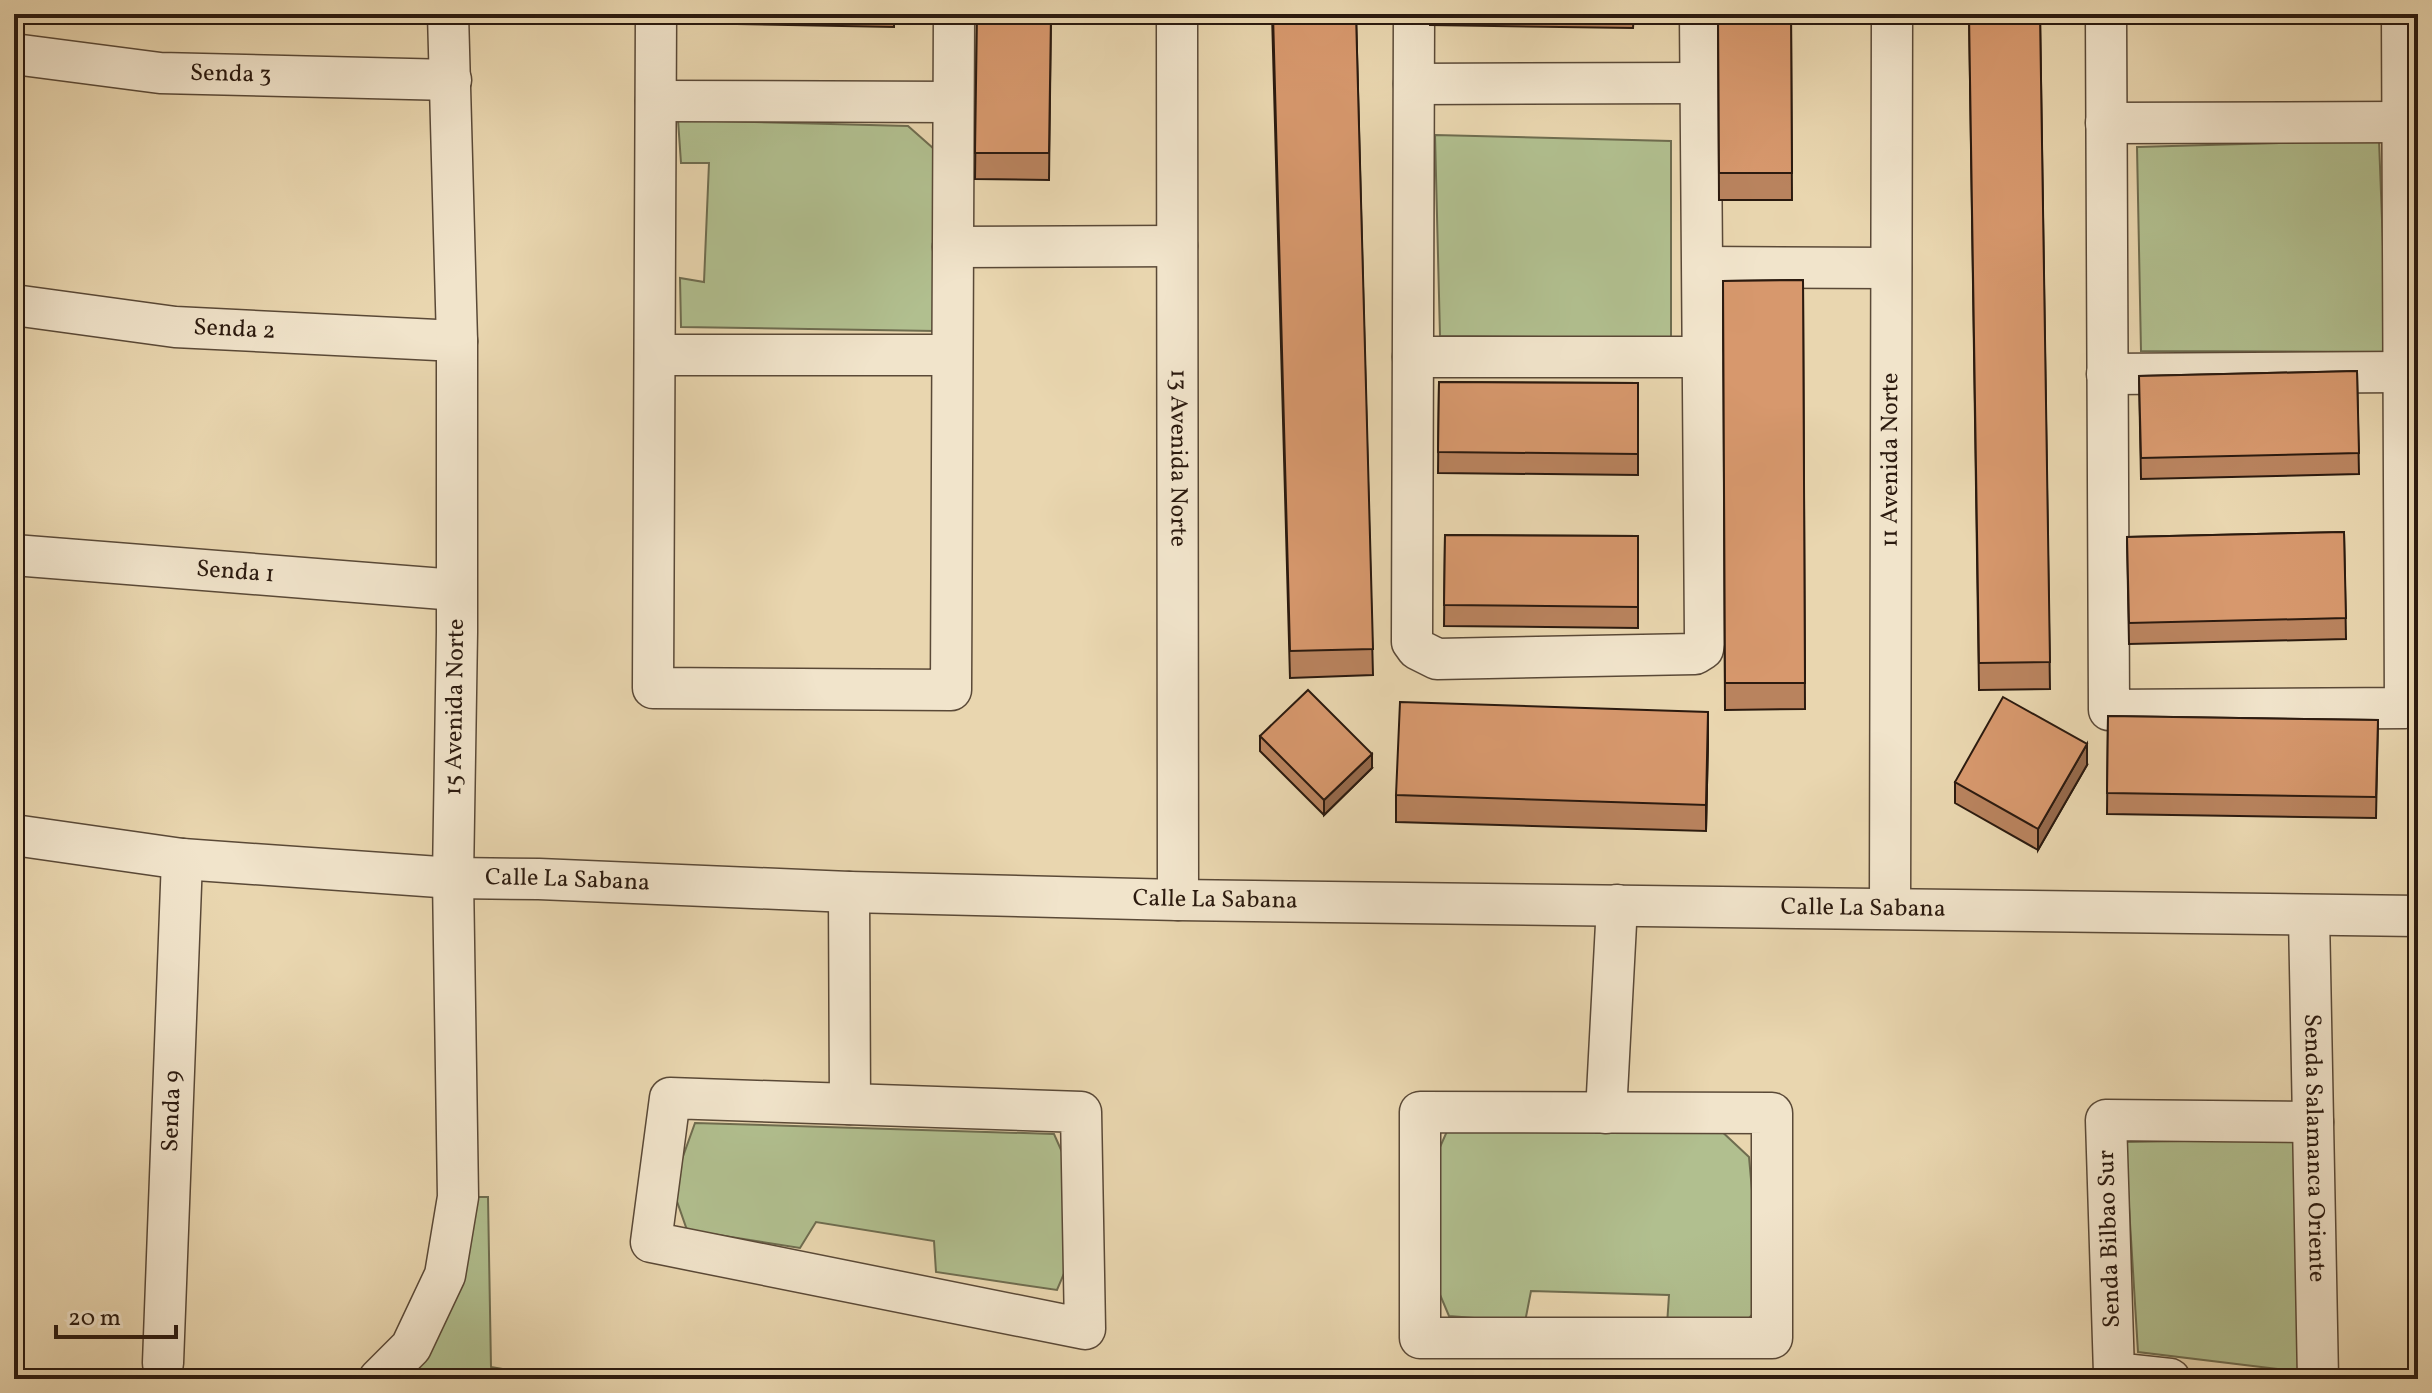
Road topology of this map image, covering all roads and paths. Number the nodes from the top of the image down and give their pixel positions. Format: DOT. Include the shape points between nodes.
graph roads {
  1 [pos="448,14"];
  2 [pos="656,14"];
  3 [pos="954,14"];
  4 [pos="1177,14"];
  5 [pos="1414,14"];
  6 [pos="1700,14"];
  7 [pos="1892,14"];
  8 [pos="2106,14"];
  9 [pos="2402,14"];
  10 [pos="14,54"];
  11 [pos="451,80"];
  12 [pos="1701,83"];
  13 [pos="1414,84"];
  14 [pos="656,101"];
  15 [pos="953,102"];
  16 [pos="2402,122"];
  17 [pos="2106,123"];
  18 [pos="1177,246"];
  19 [pos="953,247"];
  20 [pos="2410,254"];
  21 [pos="1703,267"];
  22 [pos="1891,268"];
  23 [pos="14,305"];
  24 [pos="457,341"];
  25 [pos="655,355"];
  26 [pos="952,355"];
  27 [pos="1413,357"];
  28 [pos="1703,357"];
  29 [pos="2403,372"];
  30 [pos="2107,374"];
  31 [pos="14,555"];
  32 [pos="456,590"];
  33 [pos="14,835"];
  34 [pos="182,859"];
  35 [pos="453,878"];
  36 [pos="849,892"];
  37 [pos="1178,900"];
  38 [pos="1617,905"];
  39 [pos="1890,908"];
  40 [pos="2309,916"];
  41 [pos="2418,916"];
  42 [pos="850,1104"];
  43 [pos="1606,1113"];
  44 [pos="2313,1122"];
  45 [pos="163,1363"];
  46 [pos="379,1379"];
  47 [pos="2170,1379"];
  48 [pos="2318,1379"];
  1 -- 11 [label="street, 15 Avenida Norte"];
  2 -- 14 [label="street"];
  3 -- 15 [label="street"];
  4 -- 18 [label="street, 13 Avenida Norte"];
  5 -- 13 [label="street"];
  6 -- 12 [label="street"];
  7 -- 22 [label="street, 11 Avenida Norte"];
  8 -- 17 [label="street"];
  9 -- 16 [label="street"];
  10 -- 11 [label="street, Senda 3" via="160,73"];
  11 -- 24 [label="street, 15 Avenida Norte"];
  12 -- 13 [label="street"];
  12 -- 21 [label="street"];
  13 -- 27 [label="street"];
  14 -- 15 [label="street"];
  14 -- 25 [label="street"];
  15 -- 19 [label="street"];
  16 -- 17 [label="street"];
  16 -- 20 [label="street"];
  17 -- 30 [label="street"];
  18 -- 19 [label="street"];
  18 -- 37 [label="street, 13 Avenida Norte"];
  19 -- 26 [label="street"];
  20 -- 29 [label="street"];
  21 -- 22 [label="street"];
  21 -- 28 [label="street"];
  22 -- 39 [label="street, 11 Avenida Norte"];
  23 -- 24 [label="street, Senda 2" via="175,327"];
  24 -- 32 [label="street, 15 Avenida Norte"];
  25 -- 26 [label="street"];
  25 -- 26 [label="street" via="653,688 951,690"];
  27 -- 28 [label="street"];
  27 -- 28 [label="street" via="1412,642 1437,659 1695,654 1703,649"];
  29 -- 30 [label="street"];
  29 -- 30 [label="street" via="2405,708 2124,710 2109,710"];
  31 -- 32 [label="street, Senda 1"];
  32 -- 35 [label="street, 15 Avenida Norte"];
  33 -- 34 [label="street, Calle La Sabana"];
  34 -- 35 [label="street, Calle La Sabana"];
  34 -- 45 [label="street, Senda 9"];
  35 -- 36 [label="street, Calle La Sabana"];
  35 -- 46 [label="street, 15 Avenida Norte" via="458,1197 445,1275 411,1347"];
  36 -- 37 [label="street, Calle La Sabana"];
  36 -- 42 [label="street"];
  37 -- 38 [label="street, Calle La Sabana"];
  38 -- 39 [label="street, Calle La Sabana"];
  38 -- 43 [label="street"];
  39 -- 40 [label="street, Calle La Sabana"];
  40 -- 41 [label="street, Calle La Sabana"];
  40 -- 44 [label="street, Senda Salamanca Oriente"];
  42 -- 42 [label="street" via="1081,1112 1085,1329 651,1242 670,1098"];
  43 -- 43 [label="street" via="1772,1113 1772,1338 1420,1338 1420,1112"];
  44 -- 47 [label="street, Senda Bilbao Sur" via="2106,1120 2114,1373"];
  44 -- 48 [label="street, Senda Salamanca Oriente"];
}
